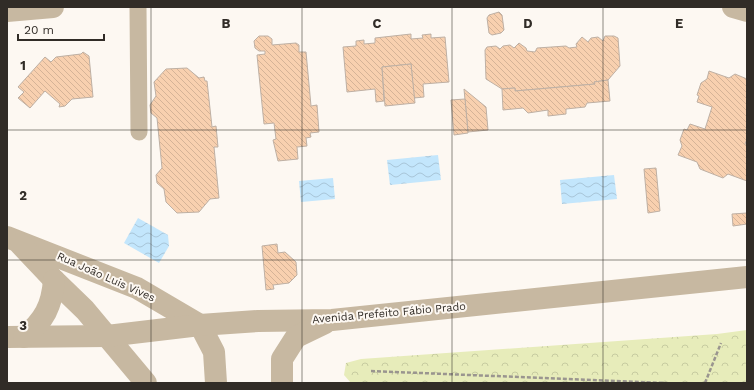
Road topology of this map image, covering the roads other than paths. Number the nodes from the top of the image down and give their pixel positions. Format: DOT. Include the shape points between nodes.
graph roads {
  1 [pos="53,7"];
  2 [pos="138,7"];
  3 [pos="733,7"];
  4 [pos="747,10"];
  5 [pos="7,11"];
  6 [pos="140,132"];
  7 [pos="12,239"];
  8 [pos="747,277"];
  9 [pos="54,280"];
  10 [pos="332,320"];
  11 [pos="200,325"];
  12 [pos="106,336"];
  13 [pos="15,337"];
  14 [pos="146,383"];
  15 [pos="216,383"];
  16 [pos="282,383"];
  1 -- 5 [label="street"];
  2 -- 6 [label="lane"];
  3 -- 4 [label="street"];
  7 -- 9 [label="street, Rua João Luis Vives"];
  7 -- 11 [label="street, Rua João Luis Vives" via="137,288"];
  8 -- 10 [label="street, Avenida Prefeito Fábio Prado"];
  9 -- 12 [label="street, Rua João Luis Vives" via="85,310"];
  9 -- 13 [label="street" via="52,299 40,321"];
  10 -- 11 [label="street, Avenida Prefeito Fábio Prado"];
  10 -- 16 [label="street" via="296,337 282,359"];
  11 -- 12 [label="street, Avenida Prefeito Fábio Prado"];
  11 -- 15 [label="street" via="214,352"];
  12 -- 13 [label="street, Avenida Prefeito Fábio Prado"];
  12 -- 14 [label="street, Rua João Luis Vives"];
}
